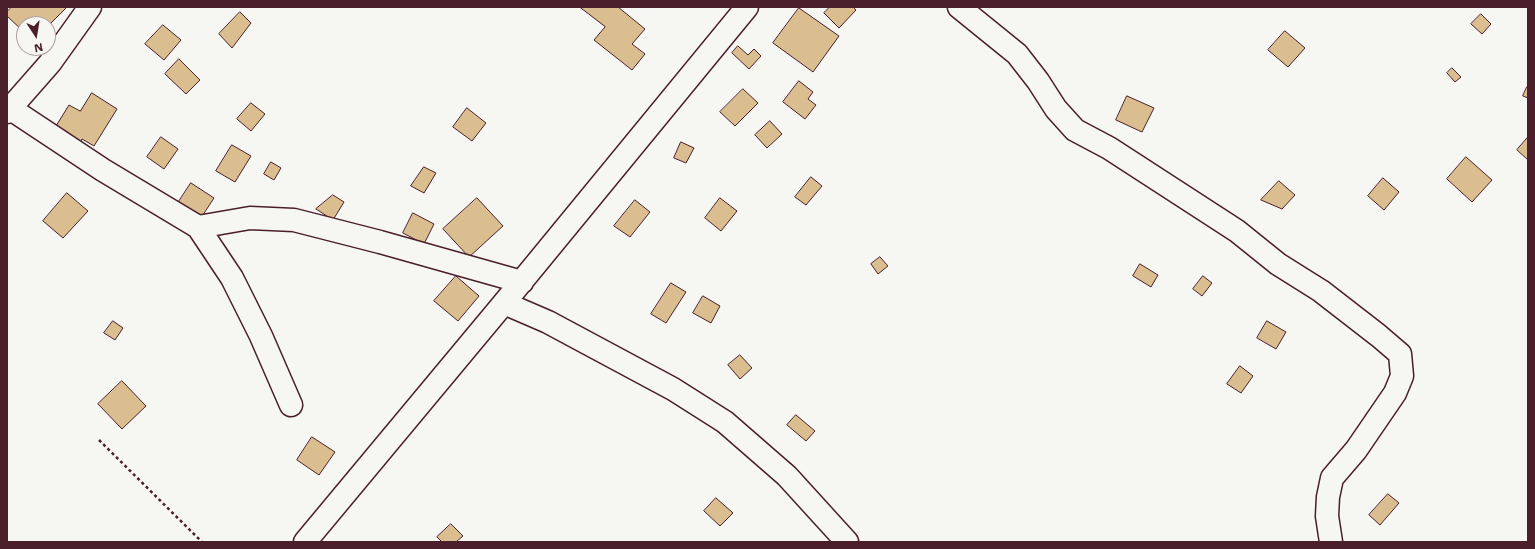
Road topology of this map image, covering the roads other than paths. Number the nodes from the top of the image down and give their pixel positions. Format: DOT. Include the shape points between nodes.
graph roads {
  1 [pos="90,7"];
  2 [pos="747,7"];
  3 [pos="959,7"];
  4 [pos="9,111"];
  5 [pos="198,227"];
  6 [pos="522,282"];
  7 [pos="504,303"];
  8 [pos="291,405"];
  9 [pos="311,537"];
  10 [pos="847,542"];
  11 [pos="1331,542"];
  1 -- 4 [label="street" via="50,63"];
  2 -- 6 [label="street"];
  3 -- 11 [label="street" via="1017,54 1056,109 1075,130 1109,148 1237,231 1278,264 1321,291 1400,354 1402,376 1395,393 1356,450 1332,478 1327,516"];
  4 -- 5 [label="street"];
  5 -- 6 [label="street" via="250,218 294,220"];
  5 -- 8 [label="street" via="232,278"];
  6 -- 7 [label="street"];
  7 -- 9 [label="street"];
  7 -- 10 [label="street" via="548,322 673,389 725,422 787,476"];
}
